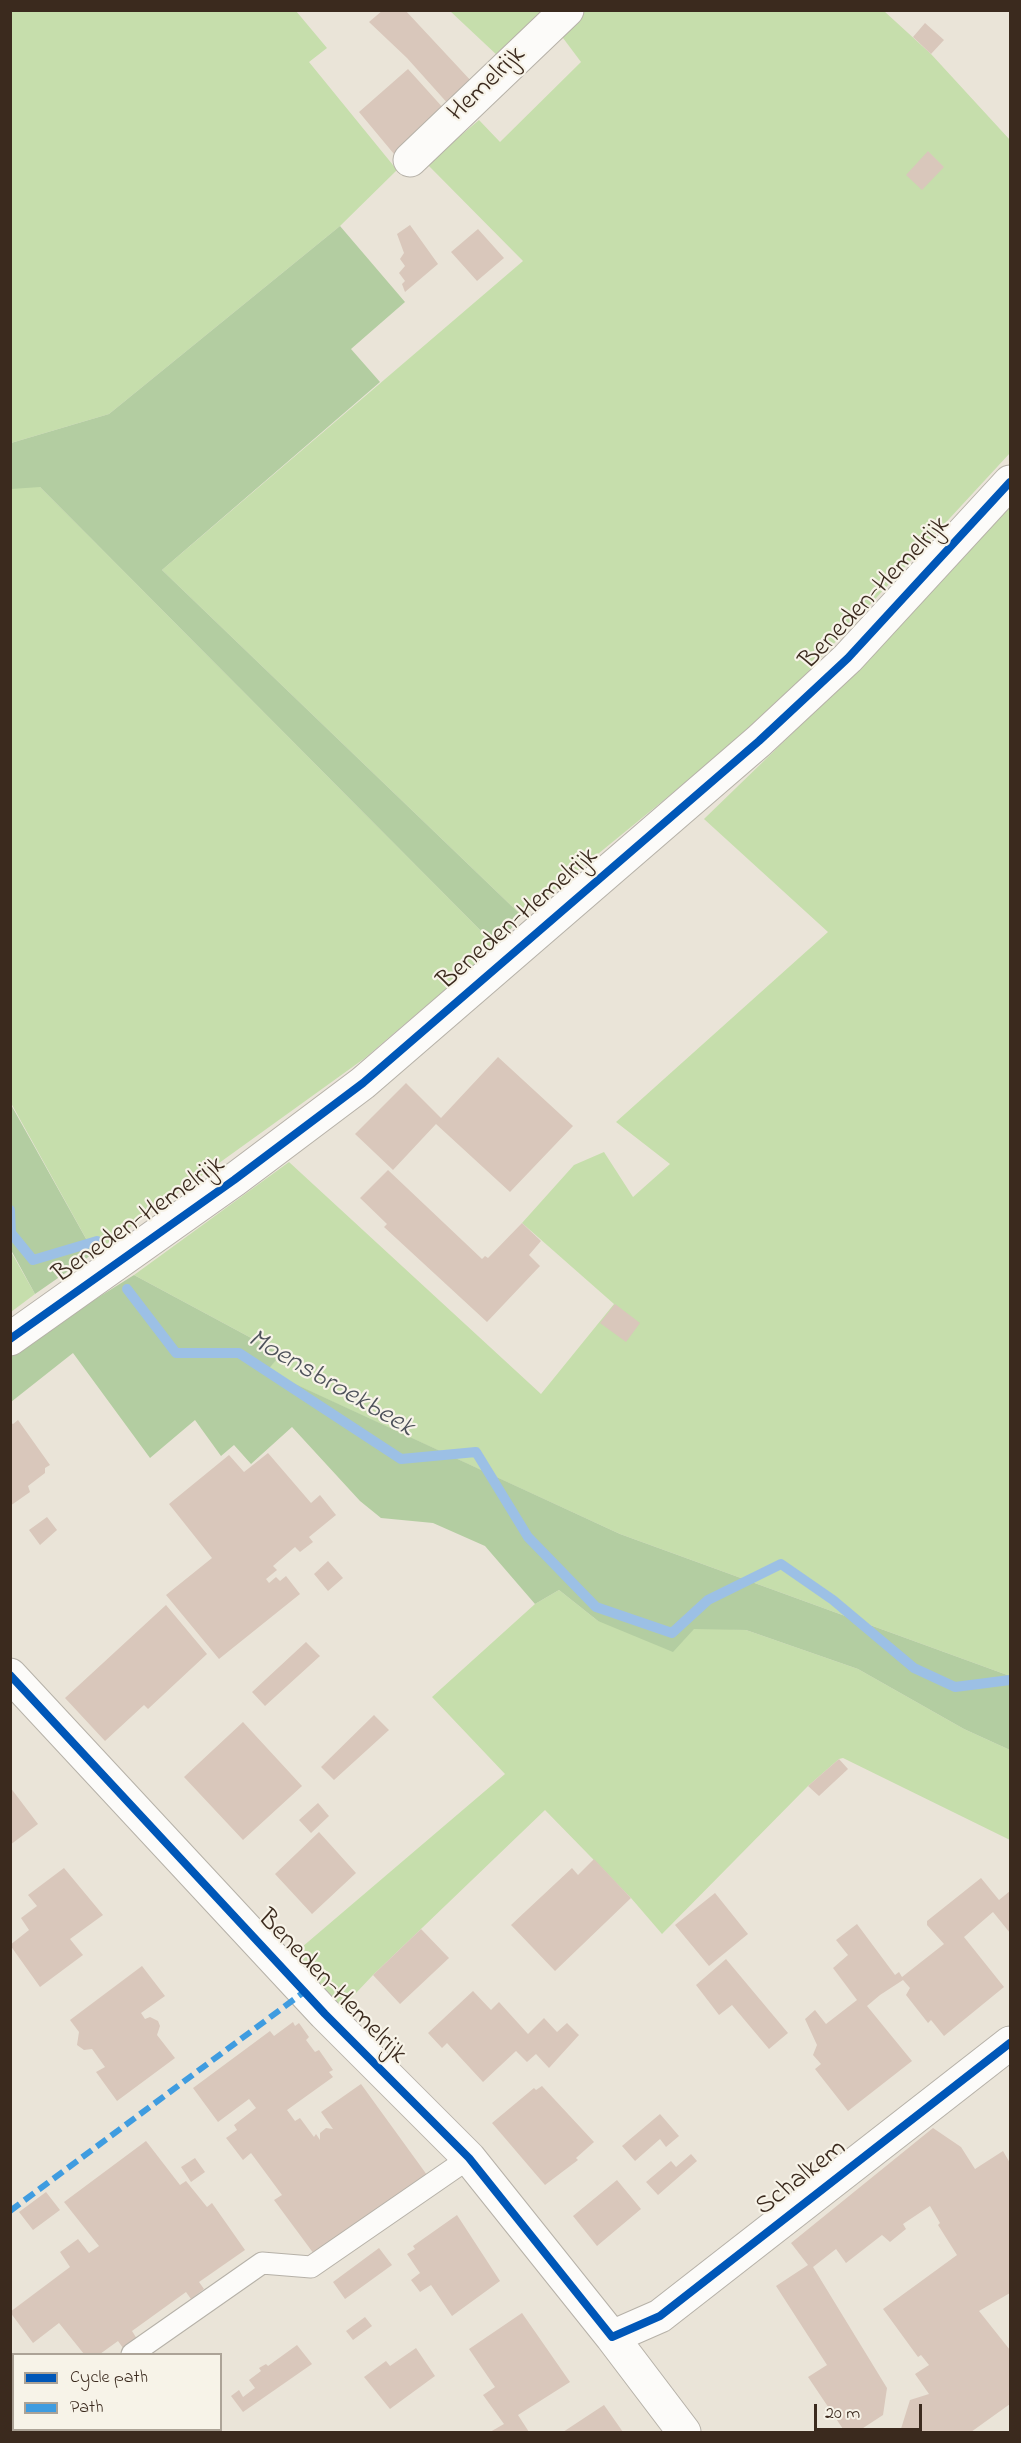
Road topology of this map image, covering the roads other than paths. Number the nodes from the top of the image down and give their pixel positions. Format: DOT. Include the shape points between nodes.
graph roads {
  1 [pos="567,10"];
  2 [pos="410,160"];
  3 [pos="1011,482"];
  4 [pos="10,1339"];
  5 [pos="10,1675"];
  6 [pos="1011,2043"];
  7 [pos="469,2158"];
  8 [pos="612,2337"];
  9 [pos="135,2353"];
  10 [pos="684,2433"];
  1 -- 2 [label="street, Hemelrijk"];
  3 -- 4 [label="street, Beneden-Hemelrijk" via="848,658 768,733 363,1083"];
  5 -- 7 [label="street, Beneden-Hemelrijk" via="325,2014"];
  6 -- 8 [label="street, Schalkem" via="660,2316"];
  7 -- 8 [label="street, Beneden-Hemelrijk"];
  7 -- 9 [label="lane" via="311,2267 262,2263"];
  8 -- 10 [label="street, Beneden-Hemelrijk"];
}
